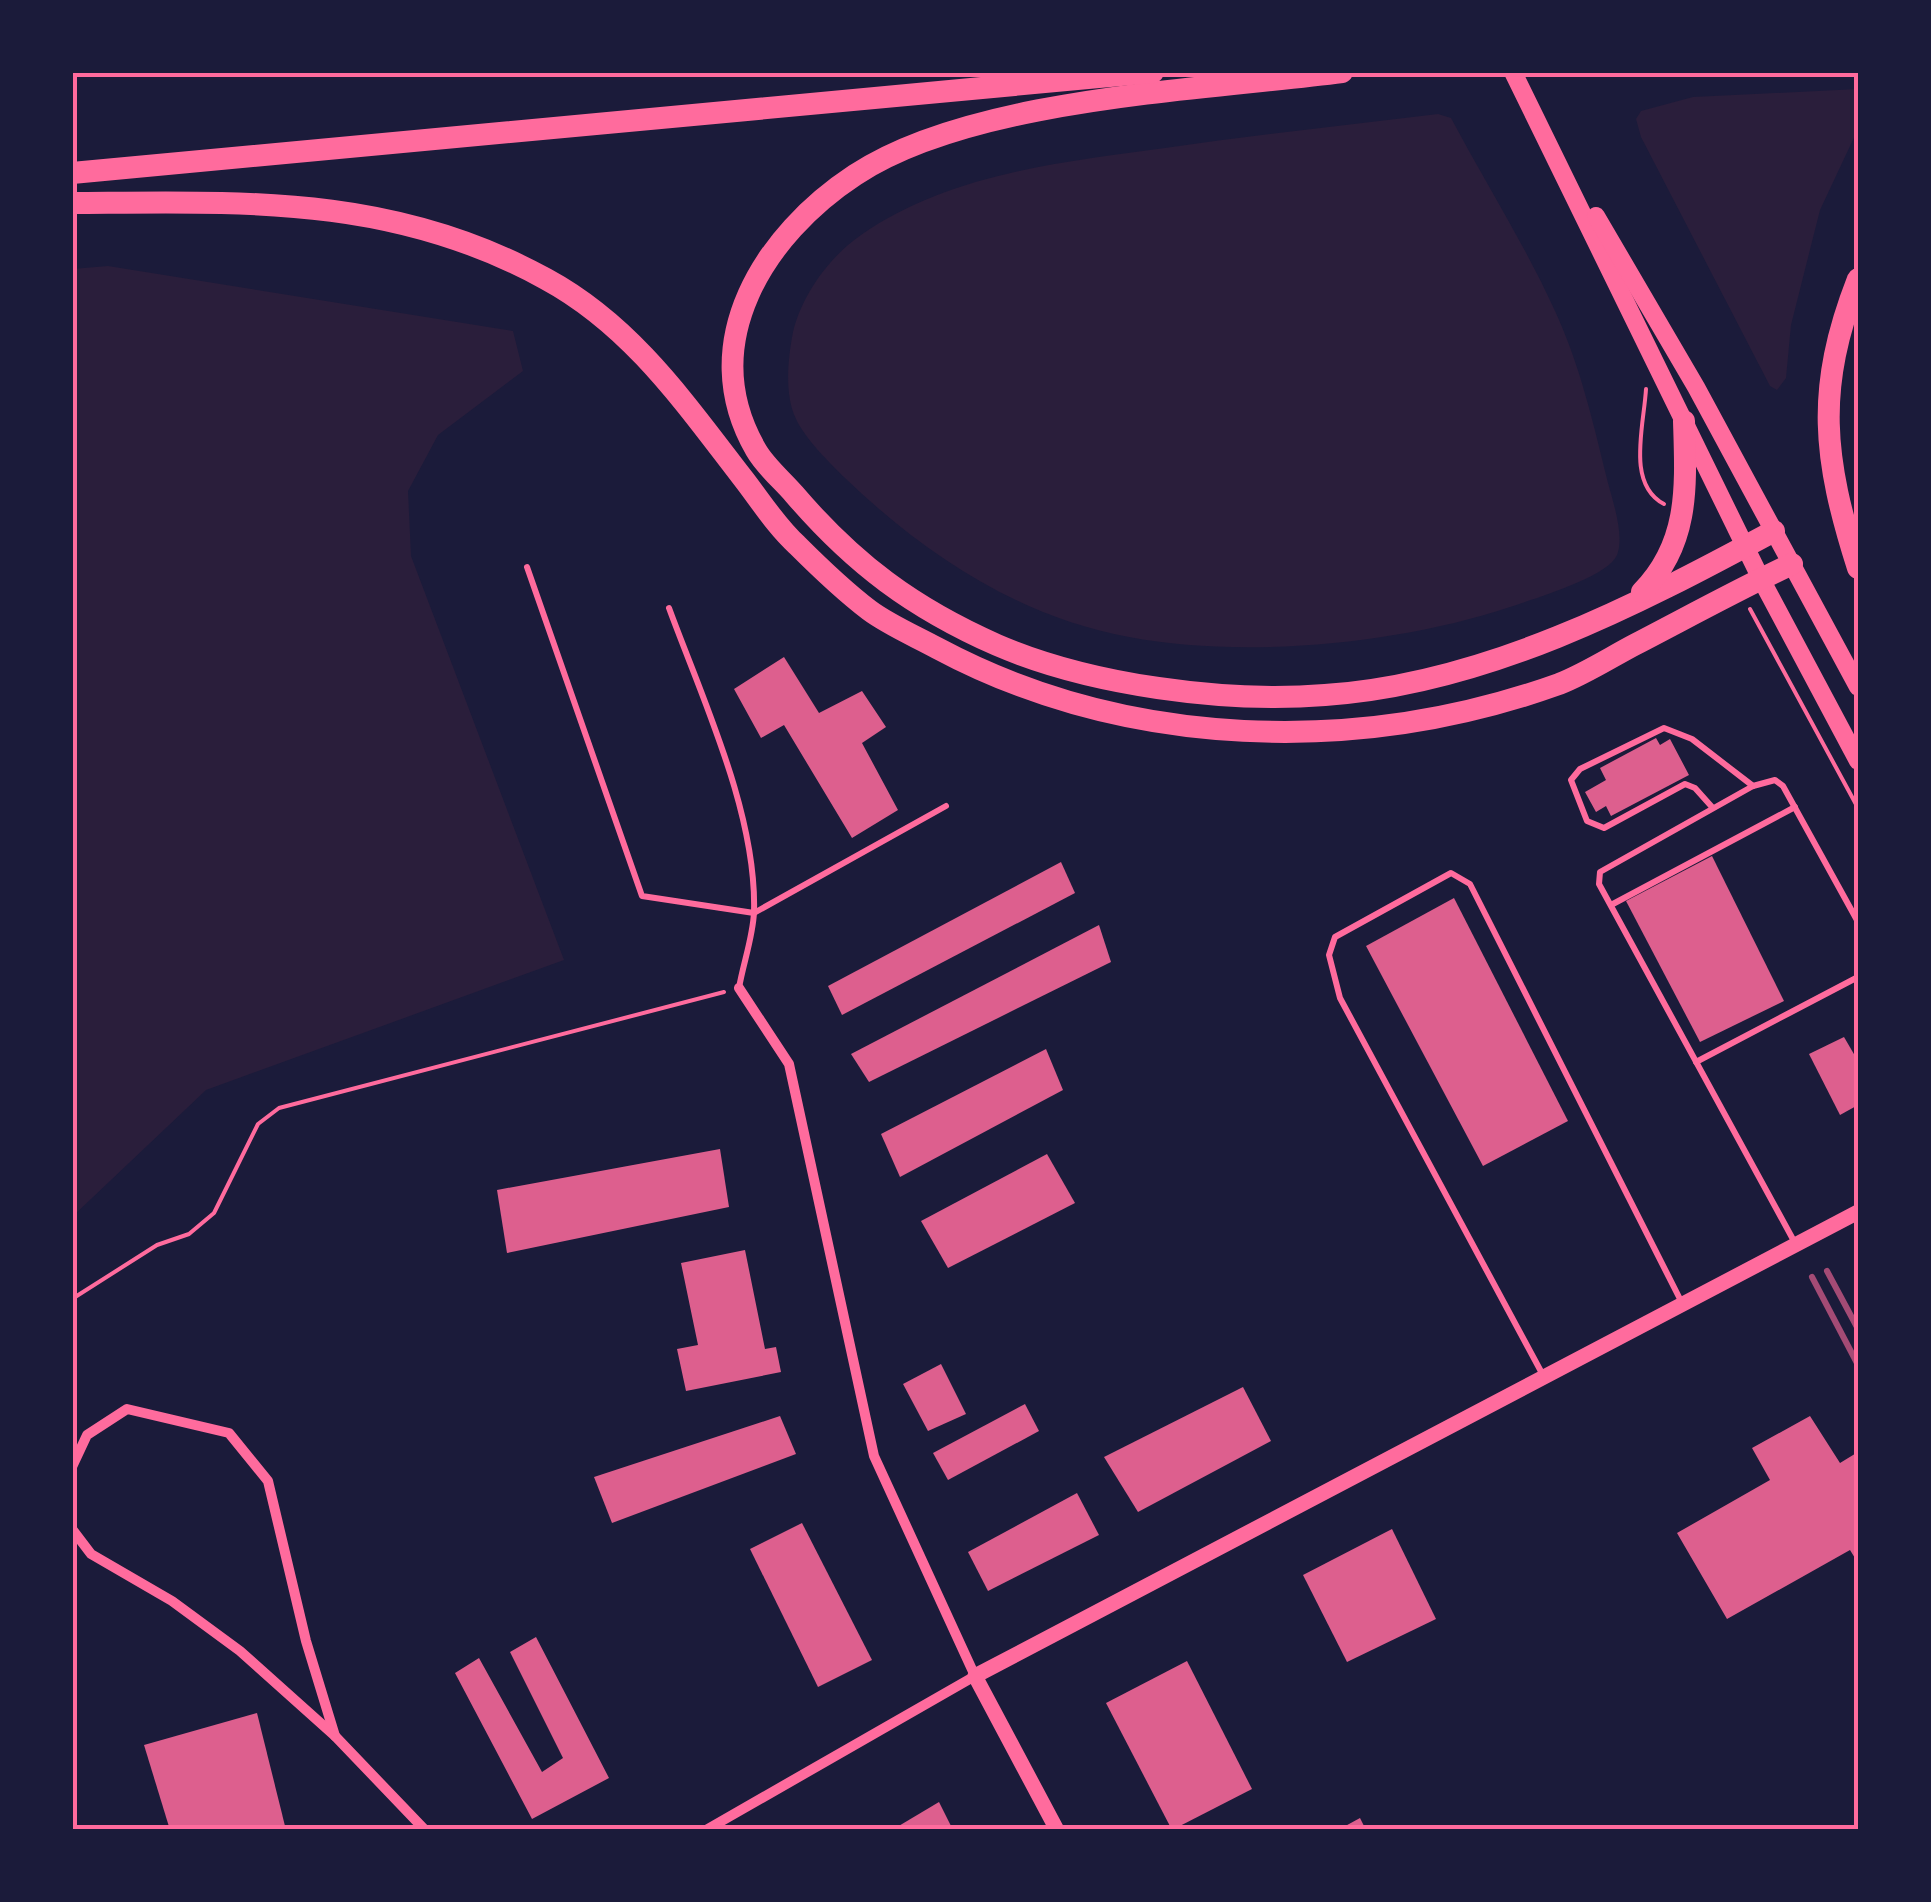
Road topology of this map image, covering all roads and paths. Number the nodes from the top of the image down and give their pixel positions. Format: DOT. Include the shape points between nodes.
graph roads {
  1 [pos="1153,72"];
  2 [pos="1342,72"];
  3 [pos="1512,72"];
  4 [pos="1524,95"];
  5 [pos="72,173"];
  6 [pos="72,204"];
  7 [pos="1858,279"];
  8 [pos="1684,421"];
  9 [pos="1774,531"];
  10 [pos="1746,546"];
  11 [pos="1792,564"];
  12 [pos="527,567"];
  13 [pos="1858,568"];
  14 [pos="1761,579"];
  15 [pos="1629,605"];
  16 [pos="668,608"];
  17 [pos="1858,687"];
  18 [pos="1858,761"];
  19 [pos="1753,786"];
  20 [pos="946,806"];
  21 [pos="1712,807"];
  22 [pos="1795,807"];
  23 [pos="1610,905"];
  24 [pos="754,912"];
  25 [pos="1858,922"];
  26 [pos="1858,977"];
  27 [pos="738,988"];
  28 [pos="1696,1062"];
  29 [pos="1858,1212"];
  30 [pos="1796,1244"];
  31 [pos="72,1298"];
  32 [pos="1683,1304"];
  33 [pos="1544,1377"];
  34 [pos="72,1468"];
  35 [pos="72,1529"];
  36 [pos="975,1676"];
  37 [pos="335,1736"];
  38 [pos="425,1830"];
  39 [pos="706,1830"];
  40 [pos="1057,1830"];
  1 -- 5 [label="highway"];
  2 -- 15 [label="highway" via="994,120 920,143 858,173 779,240 745,301 735,385 756,451 888,588 1000,646 1112,680 1325,696 1442,676"];
  3 -- 4 [label="main road"];
  4 -- 8 [label="main road"];
  4 -- 9 [label="main road"];
  6 -- 14 [label="highway" via="324,206 397,222 544,278 588,304 634,344 792,542 872,613 992,677 1105,713 1218,731 1336,731 1460,714 1563,682"];
  7 -- 13 [label="highway" via="1832,364 1826,421 1836,495"];
  8 -- 10 [label="main road"];
  8 -- 15 [label="highway" via="1686,506 1676,543 1658,576"];
  9 -- 10 [label="highway"];
  9 -- 11 [label="main road"];
  10 -- 14 [label="main road"];
  10 -- 15 [label="highway"];
  11 -- 14 [label="highway"];
  11 -- 17 [label="main road"];
  12 -- 24 [label="lane" via="642,896"];
  14 -- 18 [label="main road"];
  16 -- 24 [label="lane" via="746,839"];
  19 -- 21 [label="lane"];
  19 -- 21 [label="lane" via="1692,738 1664,728 1580,769 1571,780 1587,822 1604,828 1685,784"];
  19 -- 22 [label="lane" via="1775,780"];
  20 -- 24 [label="lane"];
  21 -- 23 [label="lane" via="1606,864 1599,884"];
  22 -- 23 [label="lane"];
  22 -- 25 [label="lane"];
  23 -- 28 [label="lane"];
  24 -- 27 [label="lane"];
  26 -- 28 [label="lane"];
  27 -- 31 [label="path" via="279,1108 258,1124 214,1213 189,1234 157,1245"];
  27 -- 36 [label="street" via="789,1064 874,1456"];
  28 -- 30 [label="lane"];
  29 -- 30 [label="street"];
  30 -- 32 [label="street"];
  32 -- 33 [label="street"];
  32 -- 33 [label="lane" via="1470,884 1451,873 1335,937 1328,956 1340,998"];
  33 -- 36 [label="street"];
  34 -- 37 [label="street" via="87,1436 127,1409 229,1433 268,1481"];
  35 -- 37 [label="street" via="91,1554 213,1631"];
  36 -- 39 [label="street"];
  36 -- 40 [label="street"];
  37 -- 38 [label="street"];
}
